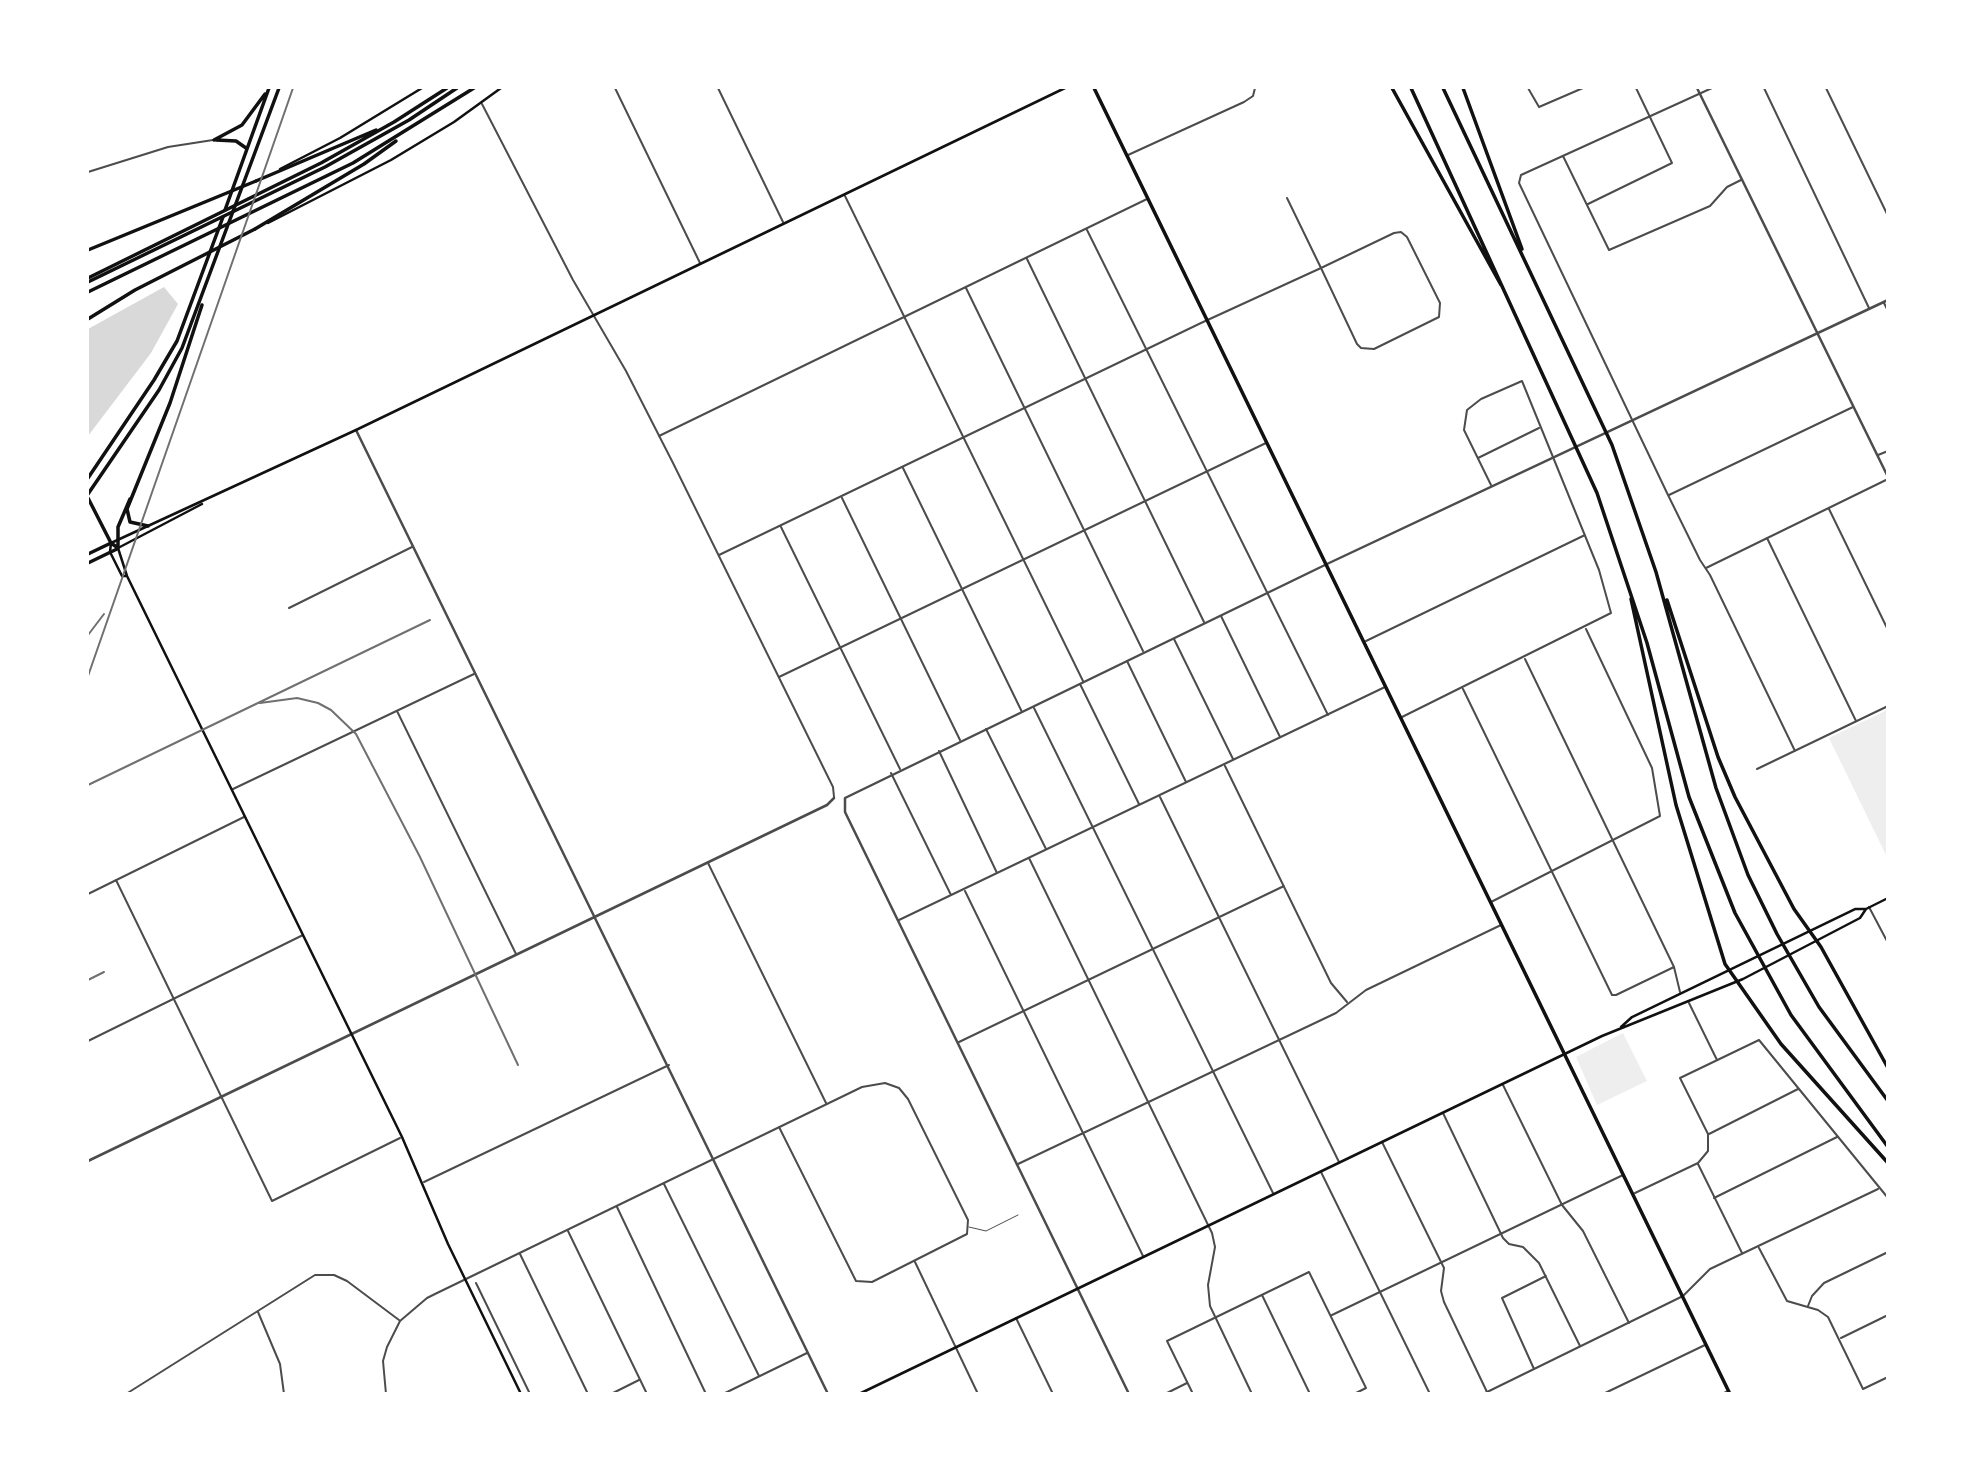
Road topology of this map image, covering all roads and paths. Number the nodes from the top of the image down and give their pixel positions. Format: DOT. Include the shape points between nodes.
graph roads {
  1 [pos="279,88"];
  2 [pos="422,88"];
  3 [pos="447,88"];
  4 [pos="457,88"];
  5 [pos="474,88"];
  6 [pos="501,88"];
  7 [pos="615,88"];
  8 [pos="718,88"];
  9 [pos="1065,88"];
  10 [pos="1094,88"];
  11 [pos="1255,88"];
  12 [pos="1392,88"];
  13 [pos="1412,88"];
  14 [pos="1443,88"];
  15 [pos="1463,88"];
  16 [pos="1528,88"];
  17 [pos="1583,88"];
  18 [pos="1636,88"];
  19 [pos="1697,88"];
  20 [pos="1712,88"];
  21 [pos="1764,88"];
  22 [pos="1826,88"];
  23 [pos="268,89"];
  24 [pos="1700,93"];
  25 [pos="481,103"];
  26 [pos="1650,116"];
  27 [pos="394,122"];
  28 [pos="417,125"];
  29 [pos="214,140"];
  30 [pos="246,148"];
  31 [pos="1128,156"];
  32 [pos="1563,156"];
  33 [pos="88,172"];
  34 [pos="1742,179"];
  35 [pos="256,181"];
  36 [pos="844,195"];
  37 [pos="1287,198"];
  38 [pos="1148,199"];
  39 [pos="1586,205"];
  40 [pos="1888,216"];
  41 [pos="784,224"];
  42 [pos="255,229"];
  43 [pos="1087,229"];
  44 [pos="88,250"];
  45 [pos="1026,258"];
  46 [pos="701,264"];
  47 [pos="1527,264"];
  48 [pos="1321,268"];
  49 [pos="88,280"];
  50 [pos="207,286"];
  51 [pos="966,287"];
  52 [pos="88,292"];
  53 [pos="1885,301"];
  54 [pos="1513,305"];
  55 [pos="1870,308"];
  56 [pos="1888,311"];
  57 [pos="592,316"];
  58 [pos="904,316"];
  59 [pos="88,319"];
  60 [pos="1208,320"];
  61 [pos="1817,333"];
  62 [pos="1146,350"];
  63 [pos="1085,379"];
  64 [pos="1853,406"];
  65 [pos="1024,409"];
  66 [pos="1632,420"];
  67 [pos="1540,427"];
  68 [pos="356,430"];
  69 [pos="659,436"];
  70 [pos="963,438"];
  71 [pos="1267,442"];
  72 [pos="1888,451"];
  73 [pos="1877,456"];
  74 [pos="1553,457"];
  75 [pos="1478,458"];
  76 [pos="902,467"];
  77 [pos="1205,472"];
  78 [pos="88,478"];
  79 [pos="1888,478"];
  80 [pos="1492,487"];
  81 [pos="1668,495"];
  82 [pos="88,496"];
  83 [pos="842,497"];
  84 [pos="130,499"];
  85 [pos="212,499"];
  86 [pos="1145,501"];
  87 [pos="1828,508"];
  88 [pos="148,526"];
  89 [pos="780,527"];
  90 [pos="1084,531"];
  91 [pos="1586,535"];
  92 [pos="1767,538"];
  93 [pos="117,540"];
  94 [pos="111,543"];
  95 [pos="413,546"];
  96 [pos="118,548"];
  97 [pos="110,552"];
  98 [pos="88,554"];
  99 [pos="719,555"];
  100 [pos="1023,560"];
  101 [pos="88,563"];
  102 [pos="1327,564"];
  103 [pos="1705,568"];
  104 [pos="1656,572"];
  105 [pos="127,576"];
  106 [pos="1628,579"];
  107 [pos="962,589"];
  108 [pos="1267,593"];
  109 [pos="289,608"];
  110 [pos="1221,615"];
  111 [pos="901,619"];
  112 [pos="1204,623"];
  113 [pos="1585,628"];
  114 [pos="1888,630"];
  115 [pos="1174,638"];
  116 [pos="1364,642"];
  117 [pos="840,648"];
  118 [pos="1144,653"];
  119 [pos="1524,658"];
  120 [pos="1127,661"];
  121 [pos="475,673"];
  122 [pos="779,677"];
  123 [pos="1082,683"];
  124 [pos="1386,686"];
  125 [pos="1463,688"];
  126 [pos="1033,706"];
  127 [pos="1888,706"];
  128 [pos="397,711"];
  129 [pos="1022,712"];
  130 [pos="1328,715"];
  131 [pos="1401,718"];
  132 [pos="1856,721"];
  133 [pos="986,729"];
  134 [pos="1281,738"];
  135 [pos="960,740"];
  136 [pos="939,751"];
  137 [pos="1796,751"];
  138 [pos="1234,760"];
  139 [pos="1224,765"];
  140 [pos="900,769"];
  141 [pos="1757,769"];
  142 [pos="891,773"];
  143 [pos="1187,783"];
  144 [pos="232,790"];
  145 [pos="1160,796"];
  146 [pos="834,798"];
  147 [pos="1140,805"];
  148 [pos="245,816"];
  149 [pos="1094,828"];
  150 [pos="1613,841"];
  151 [pos="1046,850"];
  152 [pos="1029,859"];
  153 [pos="708,862"];
  154 [pos="1552,872"];
  155 [pos="997,874"];
  156 [pos="116,880"];
  157 [pos="1284,886"];
  158 [pos="964,890"];
  159 [pos="88,894"];
  160 [pos="951,896"];
  161 [pos="1888,898"];
  162 [pos="1491,902"];
  163 [pos="1868,908"];
  164 [pos="596,916"];
  165 [pos="1219,918"];
  166 [pos="899,920"];
  167 [pos="1502,924"];
  168 [pos="1810,932"];
  169 [pos="303,935"];
  170 [pos="1817,942"];
  171 [pos="1888,943"];
  172 [pos="1154,949"];
  173 [pos="516,954"];
  174 [pos="1674,967"];
  175 [pos="1730,970"];
  176 [pos="1088,980"];
  177 [pos="1737,981"];
  178 [pos="1680,994"];
  179 [pos="173,998"];
  180 [pos="1689,1002"];
  181 [pos="1348,1003"];
  182 [pos="1023,1011"];
  183 [pos="1620,1028"];
  184 [pos="351,1034"];
  185 [pos="1280,1040"];
  186 [pos="88,1041"];
  187 [pos="959,1042"];
  188 [pos="1565,1054"];
  189 [pos="1717,1059"];
  190 [pos="669,1065"];
  191 [pos="1888,1068"];
  192 [pos="1213,1070"];
  193 [pos="1503,1084"];
  194 [pos="1799,1089"];
  195 [pos="220,1097"];
  196 [pos="1888,1101"];
  197 [pos="1148,1102"];
  198 [pos="826,1105"];
  199 [pos="1443,1112"];
  200 [pos="779,1128"];
  201 [pos="1083,1133"];
  202 [pos="1709,1134"];
  203 [pos="402,1137"];
  204 [pos="1838,1137"];
  205 [pos="1381,1142"];
  206 [pos="1888,1147"];
  207 [pos="715,1159"];
  208 [pos="88,1161"];
  209 [pos="1339,1162"];
  210 [pos="1698,1163"];
  211 [pos="1888,1163"];
  212 [pos="1018,1164"];
  213 [pos="1321,1171"];
  214 [pos="1624,1175"];
  215 [pos="423,1183"];
  216 [pos="664,1183"];
  217 [pos="1879,1188"];
  218 [pos="1274,1194"];
  219 [pos="1633,1194"];
  220 [pos="1714,1198"];
  221 [pos="1888,1198"];
  222 [pos="1562,1205"];
  223 [pos="616,1206"];
  224 [pos="1018,1215"];
  225 [pos="1208,1225"];
  226 [pos="970,1227"];
  227 [pos="568,1230"];
  228 [pos="1501,1234"];
  229 [pos="1758,1247"];
  230 [pos="1888,1252"];
  231 [pos="520,1253"];
  232 [pos="1742,1254"];
  233 [pos="1143,1256"];
  234 [pos="914,1261"];
  235 [pos="1441,1263"];
  236 [pos="1547,1276"];
  237 [pos="465,1280"];
  238 [pos="476,1283"];
  239 [pos="1079,1288"];
  240 [pos="1380,1292"];
  241 [pos="481,1293"];
  242 [pos="1262,1294"];
  243 [pos="1683,1296"];
  244 [pos="474,1297"];
  245 [pos="1808,1307"];
  246 [pos="257,1311"];
  247 [pos="1888,1315"];
  248 [pos="1331,1316"];
  249 [pos="1016,1317"];
  250 [pos="1215,1317"];
  251 [pos="400,1321"];
  252 [pos="1629,1324"];
  253 [pos="1841,1338"];
  254 [pos="1706,1344"];
  255 [pos="955,1346"];
  256 [pos="1580,1346"];
  257 [pos="808,1352"];
  258 [pos="1534,1369"];
  259 [pos="759,1376"];
  260 [pos="1888,1377"];
  261 [pos="639,1380"];
  262 [pos="1188,1382"];
  263 [pos="1487,1392"];
  264 [pos="1730,1392"];
  265 [pos="126,1394"];
  266 [pos="284,1394"];
  267 [pos="386,1394"];
  268 [pos="521,1394"];
  269 [pos="530,1394"];
  270 [pos="588,1394"];
  271 [pos="611,1394"];
  272 [pos="647,1394"];
  273 [pos="706,1394"];
  274 [pos="723,1394"];
  275 [pos="828,1394"];
  276 [pos="859,1394"];
  277 [pos="978,1394"];
  278 [pos="1053,1394"];
  279 [pos="1129,1394"];
  280 [pos="1164,1394"];
  281 [pos="1193,1394"];
  282 [pos="1252,1394"];
  283 [pos="1310,1394"];
  284 [pos="1354,1394"];
  285 [pos="1430,1394"];
  286 [pos="1483,1394"];
  287 [pos="1603,1394"];
  288 [pos="1722,1394"];
  1 -- 50 [label="main road"];
  2 -- 35 [label="main road" via="340,138"];
  3 -- 27 [label="main road"];
  4 -- 49 [label="main road" via="325,167"];
  5 -- 28 [label="main road"];
  6 -- 25 [label="main road"];
  7 -- 46 [label="street"];
  8 -- 41 [label="street"];
  9 -- 36 [label="main road"];
  10 -- 31 [label="main road"];
  11 -- 31 [label="street" via="1252,96"];
  12 -- 54 [label="main road"];
  13 -- 54 [label="main road"];
  14 -- 47 [label="main road"];
  15 -- 47 [label="main road"];
  16 -- 17 [label="street" via="1539,107"];
  18 -- 26 [label="street"];
  19 -- 24 [label="street"];
  20 -- 24 [label="street"];
  21 -- 55 [label="street"];
  22 -- 40 [label="street"];
  23 -- 29 [label="main road" via="246,121"];
  23 -- 30 [label="main road"];
  24 -- 26 [label="street"];
  24 -- 34 [label="street"];
  25 -- 42 [label="main road" via="391,160"];
  25 -- 57 [label="street"];
  26 -- 32 [label="street"];
  26 -- 39 [label="street" via="1672,163"];
  27 -- 35 [label="main road"];
  27 -- 49 [label="main road"];
  28 -- 42 [label="main road" via="364,164"];
  28 -- 52 [label="main road" via="336,172"];
  29 -- 30 [label="main road" via="236,141"];
  29 -- 33 [label="street" via="158,150"];
  30 -- 78 [label="main road" via="206,266 169,354"];
  31 -- 38 [label="main road"];
  32 -- 39 [label="street"];
  32 -- 66 [label="street" via="1519,178"];
  34 -- 39 [label="street" via="1727,187 1710,206 1609,250"];
  34 -- 61 [label="street"];
  35 -- 44 [label="main road"];
  36 -- 41 [label="main road"];
  36 -- 58 [label="street"];
  37 -- 48 [label="street"];
  38 -- 43 [label="street"];
  38 -- 60 [label="main road"];
  41 -- 46 [label="main road"];
  42 -- 59 [label="main road"];
  43 -- 45 [label="street"];
  43 -- 62 [label="street"];
  45 -- 51 [label="street"];
  45 -- 63 [label="street"];
  46 -- 57 [label="main road"];
  47 -- 104 [label="main road" via="1612,445"];
  48 -- 48 [label="street" via="1357,344 1365,350 1440,316 1440,303 1401,232"];
  48 -- 60 [label="street"];
  50 -- 82 [label="main road" via="169,373"];
  50 -- 84 [label="main road" via="170,402"];
  51 -- 58 [label="street"];
  51 -- 65 [label="street"];
  53 -- 55 [label="street"];
  53 -- 56 [label="street"];
  54 -- 106 [label="main road" via="1597,493"];
  55 -- 61 [label="street"];
  57 -- 68 [label="main road"];
  57 -- 69 [label="street"];
  58 -- 69 [label="street"];
  58 -- 70 [label="street"];
  60 -- 62 [label="street"];
  60 -- 71 [label="main road"];
  61 -- 64 [label="street"];
  61 -- 66 [label="street"];
  62 -- 63 [label="street"];
  62 -- 77 [label="street"];
  63 -- 65 [label="street"];
  63 -- 86 [label="street"];
  64 -- 73 [label="street"];
  64 -- 81 [label="street"];
  65 -- 70 [label="street"];
  65 -- 90 [label="street"];
  66 -- 74 [label="street"];
  66 -- 81 [label="street"];
  67 -- 74 [label="street"];
  67 -- 75 [label="street"];
  67 -- 75 [label="street" via="1522,381 1481,399 1467,410 1464,430"];
  68 -- 85 [label="main road"];
  68 -- 95 [label="street"];
  69 -- 99 [label="street"];
  70 -- 76 [label="street"];
  70 -- 100 [label="street"];
  71 -- 77 [label="street"];
  71 -- 102 [label="main road"];
  72 -- 73 [label="street"];
  73 -- 79 [label="street"];
  74 -- 80 [label="street"];
  74 -- 91 [label="street"];
  75 -- 80 [label="street"];
  76 -- 83 [label="street"];
  76 -- 107 [label="street"];
  77 -- 86 [label="street"];
  77 -- 108 [label="street"];
  79 -- 87 [label="street"];
  80 -- 102 [label="street"];
  81 -- 103 [label="street"];
  82 -- 94 [label="main road"];
  83 -- 89 [label="street"];
  83 -- 111 [label="street"];
  84 -- 88 [label="main road" via="129,520"];
  84 -- 93 [label="main road"];
  85 -- 88 [label="main road"];
  85 -- 96 [label="main road"];
  86 -- 90 [label="street"];
  86 -- 112 [label="street"];
  87 -- 92 [label="street"];
  87 -- 114 [label="street"];
  88 -- 93 [label="main road"];
  89 -- 99 [label="street"];
  89 -- 117 [label="street"];
  90 -- 100 [label="street"];
  90 -- 118 [label="street"];
  91 -- 113 [label="street" via="1611,610"];
  91 -- 116 [label="street"];
  92 -- 103 [label="street"];
  92 -- 132 [label="street"];
  93 -- 94 [label="main road"];
  93 -- 96 [label="main road"];
  94 -- 96 [label="main road"];
  94 -- 97 [label="main road"];
  94 -- 98 [label="main road"];
  95 -- 109 [label="street"];
  95 -- 121 [label="street"];
  96 -- 97 [label="main road"];
  96 -- 105 [label="main road"];
  97 -- 101 [label="main road"];
  97 -- 105 [label="main road" via="122,576"];
  99 -- 122 [label="street"];
  100 -- 107 [label="street"];
  100 -- 123 [label="street"];
  102 -- 108 [label="street"];
  102 -- 116 [label="main road"];
  103 -- 137 [label="street"];
  104 -- 168 [label="main road" via="1728,781"];
  104 -- 196 [label="main road" via="1711,771 1748,875 1819,1007"];
  105 -- 144 [label="main road"];
  106 -- 175 [label="main road" via="1672,793"];
  106 -- 206 [label="main road" via="1689,797 1735,913 1791,1015"];
  107 -- 111 [label="street"];
  107 -- 129 [label="street"];
  108 -- 110 [label="street"];
  108 -- 130 [label="street"];
  110 -- 112 [label="street"];
  110 -- 134 [label="street"];
  111 -- 117 [label="street"];
  111 -- 135 [label="street"];
  112 -- 115 [label="street"];
  113 -- 119 [label="street"];
  113 -- 150 [label="street" via="1652,768 1660,816"];
  115 -- 118 [label="street"];
  115 -- 138 [label="street"];
  116 -- 124 [label="main road"];
  117 -- 122 [label="street"];
  117 -- 140 [label="street"];
  118 -- 120 [label="street"];
  119 -- 125 [label="street"];
  119 -- 150 [label="street"];
  120 -- 123 [label="street"];
  120 -- 143 [label="street"];
  121 -- 128 [label="street"];
  121 -- 164 [label="street"];
  122 -- 146 [label="street" via="833,787"];
  123 -- 126 [label="street"];
  123 -- 147 [label="street"];
  124 -- 130 [label="street"];
  124 -- 131 [label="main road"];
  125 -- 131 [label="street"];
  125 -- 154 [label="street"];
  126 -- 129 [label="street"];
  126 -- 149 [label="street"];
  127 -- 132 [label="street"];
  128 -- 144 [label="street"];
  128 -- 173 [label="street"];
  129 -- 133 [label="street"];
  130 -- 134 [label="street"];
  131 -- 162 [label="main road"];
  132 -- 137 [label="street"];
  133 -- 135 [label="street"];
  133 -- 151 [label="street"];
  134 -- 138 [label="street"];
  135 -- 136 [label="street"];
  136 -- 140 [label="street"];
  136 -- 155 [label="street"];
  137 -- 141 [label="street"];
  138 -- 139 [label="street"];
  139 -- 143 [label="street"];
  139 -- 157 [label="street"];
  140 -- 142 [label="street"];
  142 -- 160 [label="street"];
  142 -- 166 [label="street" via="845,799 844,808"];
  143 -- 145 [label="street"];
  144 -- 148 [label="main road"];
  145 -- 147 [label="street"];
  145 -- 165 [label="street"];
  146 -- 153 [label="street"];
  147 -- 149 [label="street"];
  148 -- 156 [label="street"];
  148 -- 169 [label="main road"];
  149 -- 151 [label="street"];
  149 -- 172 [label="street"];
  150 -- 154 [label="street"];
  150 -- 174 [label="street"];
  151 -- 152 [label="street"];
  152 -- 155 [label="street"];
  152 -- 176 [label="street"];
  153 -- 164 [label="street"];
  153 -- 198 [label="street"];
  154 -- 162 [label="street"];
  154 -- 174 [label="street" via="1614,996"];
  155 -- 158 [label="street"];
  156 -- 159 [label="street"];
  156 -- 179 [label="street"];
  157 -- 165 [label="street"];
  157 -- 181 [label="street" via="1331,983"];
  158 -- 160 [label="street"];
  158 -- 182 [label="street"];
  160 -- 166 [label="street"];
  161 -- 163 [label="main road"];
  162 -- 167 [label="main road"];
  163 -- 168 [label="main road" via="1855,909"];
  163 -- 170 [label="main road" via="1860,918"];
  163 -- 171 [label="street"];
  164 -- 173 [label="street"];
  164 -- 190 [label="street"];
  165 -- 172 [label="street"];
  165 -- 185 [label="street"];
  166 -- 187 [label="street"];
  167 -- 181 [label="street"];
  167 -- 188 [label="main road"];
  168 -- 170 [label="main road"];
  168 -- 175 [label="main road"];
  169 -- 179 [label="street"];
  169 -- 184 [label="main road"];
  170 -- 177 [label="main road"];
  170 -- 191 [label="main road"];
  172 -- 176 [label="street"];
  172 -- 192 [label="street"];
  173 -- 184 [label="street"];
  174 -- 178 [label="street"];
  175 -- 177 [label="main road"];
  175 -- 178 [label="main road"];
  176 -- 182 [label="street"];
  176 -- 197 [label="street"];
  177 -- 180 [label="main road"];
  177 -- 211 [label="main road" via="1781,1044"];
  178 -- 183 [label="main road" via="1632,1017"];
  179 -- 186 [label="street"];
  179 -- 195 [label="street"];
  180 -- 183 [label="main road"];
  180 -- 189 [label="street"];
  181 -- 185 [label="street"];
  182 -- 187 [label="street"];
  182 -- 201 [label="street"];
  183 -- 188 [label="main road"];
  184 -- 195 [label="street"];
  184 -- 203 [label="main road"];
  185 -- 192 [label="street"];
  185 -- 209 [label="street"];
  187 -- 212 [label="street"];
  188 -- 193 [label="main road"];
  188 -- 214 [label="main road"];
  189 -- 194 [label="street" via="1759,1040"];
  189 -- 202 [label="street" via="1680,1077"];
  190 -- 207 [label="street"];
  190 -- 215 [label="street"];
  192 -- 197 [label="street"];
  192 -- 218 [label="street"];
  193 -- 199 [label="main road"];
  193 -- 222 [label="street"];
  194 -- 202 [label="street"];
  194 -- 204 [label="street"];
  195 -- 203 [label="street" via="272,1201"];
  195 -- 208 [label="street"];
  197 -- 201 [label="street"];
  197 -- 225 [label="street"];
  198 -- 200 [label="street"];
  198 -- 226 [label="street" via="862,1087 885,1083 899,1088"];
  199 -- 205 [label="main road"];
  199 -- 228 [label="street"];
  200 -- 207 [label="street"];
  200 -- 234 [label="street" via="853,1277 861,1283 872,1282"];
  201 -- 212 [label="street"];
  201 -- 233 [label="street"];
  202 -- 210 [label="street" via="1708,1151"];
  203 -- 215 [label="main road"];
  204 -- 217 [label="street"];
  204 -- 220 [label="street"];
  205 -- 209 [label="main road"];
  205 -- 235 [label="street"];
  207 -- 216 [label="street"];
  207 -- 257 [label="street"];
  209 -- 213 [label="main road"];
  210 -- 219 [label="street"];
  210 -- 220 [label="street"];
  212 -- 239 [label="street"];
  213 -- 218 [label="main road"];
  213 -- 240 [label="street"];
  214 -- 219 [label="main road"];
  214 -- 222 [label="street"];
  215 -- 237 [label="main road"];
  216 -- 223 [label="street"];
  216 -- 259 [label="street"];
  217 -- 221 [label="street"];
  217 -- 229 [label="street"];
  218 -- 225 [label="main road"];
  219 -- 243 [label="main road"];
  220 -- 232 [label="street"];
  222 -- 228 [label="street"];
  222 -- 252 [label="street" via="1583,1231"];
  223 -- 227 [label="street"];
  223 -- 273 [label="street"];
  224 -- 226 [label="lane" via="986,1231"];
  225 -- 233 [label="main road"];
  225 -- 250 [label="street" via="1215,1247 1208,1289"];
  226 -- 234 [label="street" via="962,1238"];
  227 -- 231 [label="street"];
  227 -- 261 [label="street"];
  228 -- 235 [label="street"];
  228 -- 236 [label="street" via="1505,1242 1533,1254"];
  229 -- 232 [label="street"];
  229 -- 245 [label="street" via="1787,1301"];
  230 -- 245 [label="street" via="1824,1283"];
  231 -- 237 [label="street"];
  231 -- 270 [label="street"];
  232 -- 243 [label="street" via="1704,1273"];
  233 -- 239 [label="main road"];
  234 -- 255 [label="street"];
  235 -- 240 [label="street"];
  235 -- 263 [label="street" via="1444,1302"];
  236 -- 256 [label="street"];
  236 -- 258 [label="street" via="1502,1298"];
  237 -- 244 [label="main road"];
  237 -- 251 [label="street" via="427,1298"];
  238 -- 241 [label="street"];
  239 -- 249 [label="main road"];
  239 -- 279 [label="street"];
  240 -- 248 [label="street"];
  240 -- 285 [label="street"];
  241 -- 244 [label="street"];
  241 -- 269 [label="street"];
  242 -- 248 [label="street" via="1309,1272"];
  242 -- 250 [label="street"];
  242 -- 283 [label="street"];
  243 -- 252 [label="street"];
  243 -- 254 [label="main road"];
  244 -- 268 [label="main road"];
  245 -- 253 [label="street" via="1828,1317"];
  246 -- 251 [label="street" via="316,1275 334,1275"];
  246 -- 265 [label="street"];
  246 -- 266 [label="street" via="280,1364"];
  247 -- 253 [label="street"];
  248 -- 284 [label="street" via="1366,1388"];
  249 -- 255 [label="main road"];
  249 -- 278 [label="street"];
  250 -- 262 [label="street" via="1167,1341"];
  250 -- 282 [label="street"];
  251 -- 267 [label="street" via="383,1361"];
  252 -- 256 [label="street"];
  253 -- 260 [label="street" via="1863,1389"];
  254 -- 264 [label="main road"];
  254 -- 287 [label="street"];
  255 -- 276 [label="main road"];
  255 -- 277 [label="street"];
  256 -- 258 [label="street"];
  257 -- 259 [label="street"];
  257 -- 275 [label="street"];
  258 -- 263 [label="street"];
  259 -- 274 [label="street"];
  261 -- 271 [label="street"];
  261 -- 272 [label="street"];
  262 -- 280 [label="street"];
  262 -- 281 [label="street"];
  263 -- 286 [label="street"];
  264 -- 288 [label="street"];
}
